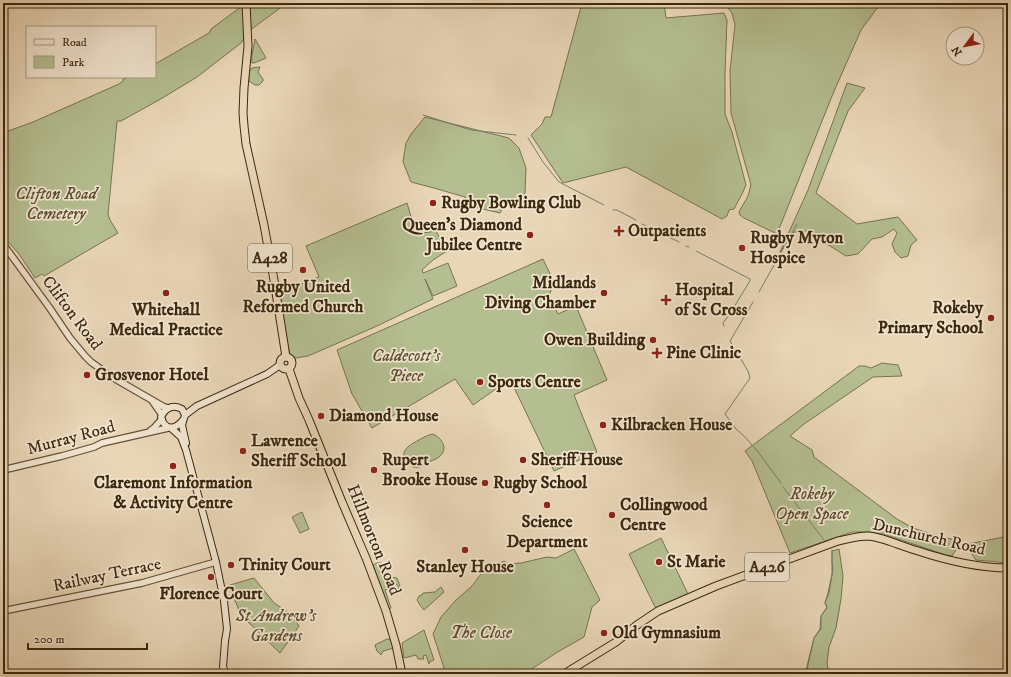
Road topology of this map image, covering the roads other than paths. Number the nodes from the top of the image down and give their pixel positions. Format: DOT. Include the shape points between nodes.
graph roads {
  1 [pos="246,3"];
  2 [pos="3,244"];
  3 [pos="286,357"];
  4 [pos="280,365"];
  5 [pos="289,369"];
  6 [pos="150,398"];
  7 [pos="168,408"];
  8 [pos="183,415"];
  9 [pos="162,417"];
  10 [pos="170,428"];
  11 [pos="147,432"];
  12 [pos="186,450"];
  13 [pos="3,470"];
  14 [pos="216,562"];
  15 [pos="1008,568"];
  16 [pos="3,611"];
  17 [pos="226,674"];
  18 [pos="402,674"];
  19 [pos="564,674"];
  1 -- 3 [label="highway, A428" via="248,38 243,113 246,144 264,225"];
  2 -- 6 [label="street, Clifton Road" via="85,356 112,376"];
  3 -- 4 [label="highway" via="281,359"];
  3 -- 5 [label="highway" via="292,361"];
  4 -- 5 [label="highway" via="283,369"];
  4 -- 8 [label="main road" via="267,374"];
  5 -- 18 [label="highway, Hillmorton Road" via="386,611"];
  6 -- 7 [label="street, Clifton Road"];
  6 -- 9 [label="street, Clifton Road"];
  7 -- 8 [label="main road, Clifton Road" via="176,407"];
  7 -- 9 [label="main road"];
  8 -- 10 [label="main road" via="176,426"];
  8 -- 12 [label="main road, Clifton Road"];
  9 -- 10 [label="main road, Clifton Road" via="163,423"];
  9 -- 11 [label="street, Murray Road" via="154,428"];
  10 -- 11 [label="street, Murray Road"];
  10 -- 12 [label="main road, Clifton Road" via="181,437"];
  11 -- 13 [label="street, Murray Road"];
  12 -- 14 [label="main road, Clifton Road"];
  14 -- 16 [label="street, Railway Terrace" via="142,583"];
  14 -- 17 [label="main road, Clifton Road" via="227,629 223,667"];
  15 -- 19 [label="highway, Dunchurch Road / A426" via="969,564 869,536 838,541 716,586 658,611 616,642"];
}
